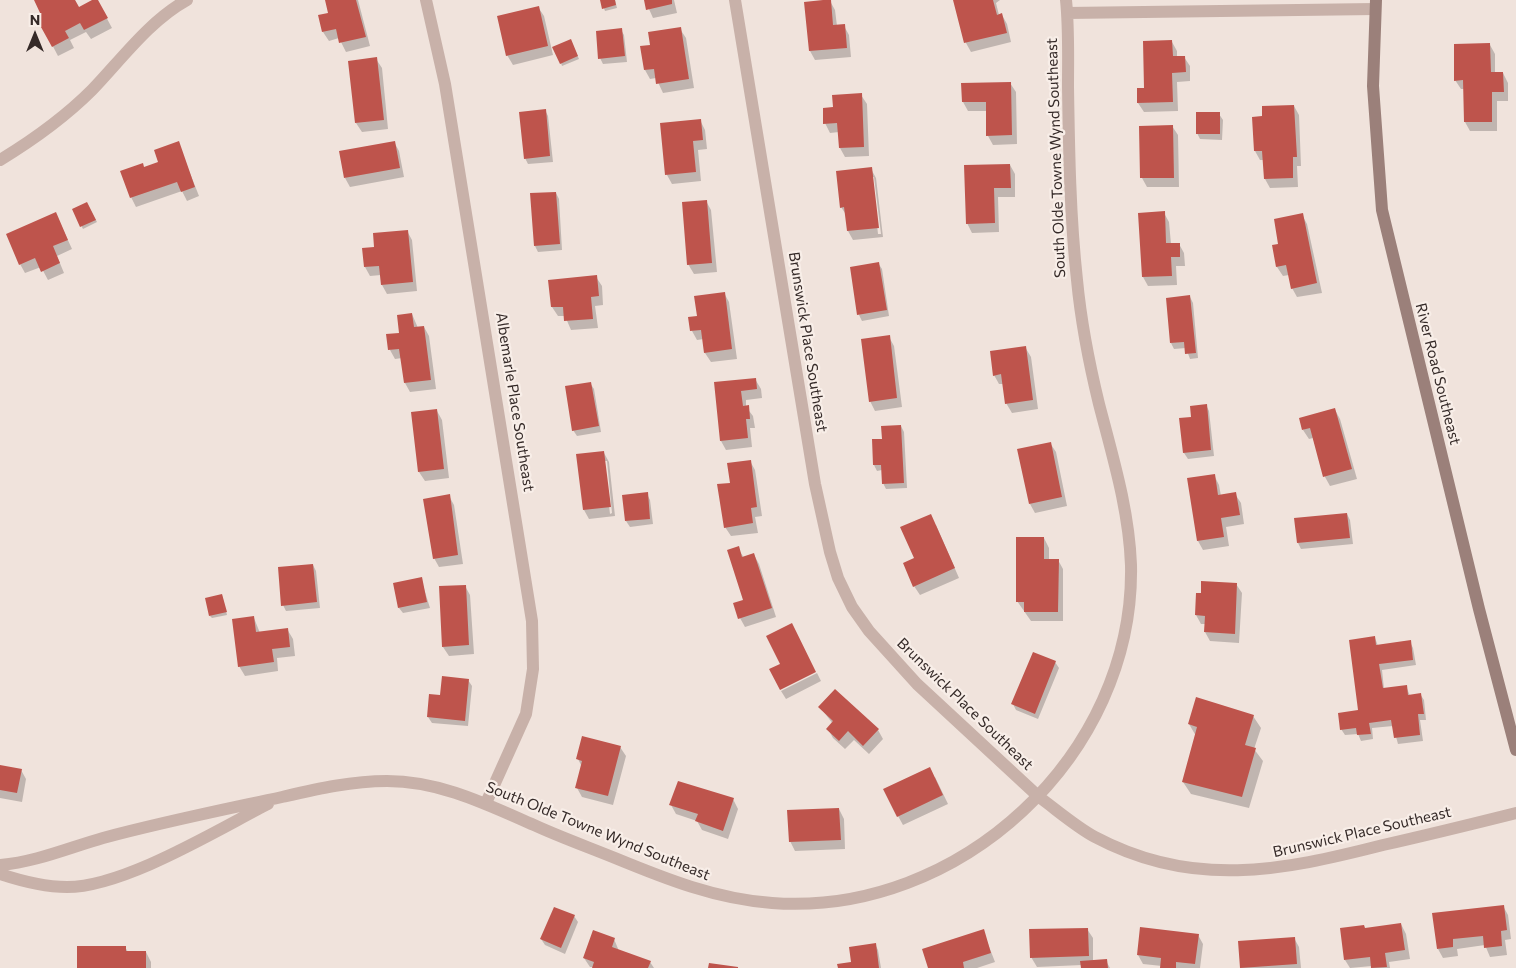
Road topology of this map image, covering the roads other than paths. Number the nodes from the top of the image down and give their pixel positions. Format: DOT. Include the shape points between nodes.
graph roads {
  1 [pos="187,0"];
  2 [pos="426,0"];
  3 [pos="735,0"];
  4 [pos="1375,4"];
  5 [pos="1066,6"];
  6 [pos="0,160"];
  7 [pos="1516,750"];
  8 [pos="282,796"];
  9 [pos="1039,797"];
  10 [pos="486,803"];
  11 [pos="1516,813"];
  12 [pos="0,865"];
  13 [pos="0,874"];
  1 -- 6 [label="street" via="142,37 76,106"];
  2 -- 10 [label="street, Albemarle Place Southeast" via="445,84 532,621 533,669 526,714"];
  3 -- 9 [label="street, Brunswick Place Southeast" via="815,484 838,578 852,607 891,657"];
  4 -- 5 [label="street"];
  4 -- 7 [label="main road, River Road Southeast" via="1373,86 1382,210"];
  5 -- 9 [label="street, South Olde Towne Wynd Southeast" via="1076,274 1089,358 1121,489 1131,570 1126,622 1110,682 1087,731"];
  8 -- 10 [label="street, South Olde Towne Wynd Southeast" via="339,784 391,781 451,791"];
  8 -- 12 [label="street, South Olde Towne Wynd Southeast" via="156,824 37,859"];
  8 -- 13 [label="street, South Olde Towne Wynd Southeast" via="174,852 97,882 68,887"];
  9 -- 10 [label="street, South Olde Towne Wynd Southeast" via="1002,831 980,846 923,876 844,901 778,904 745,901 678,884"];
  9 -- 11 [label="street, Brunswick Place Southeast" via="1094,836 1120,848 1183,867 1242,872 1299,864"];
}
